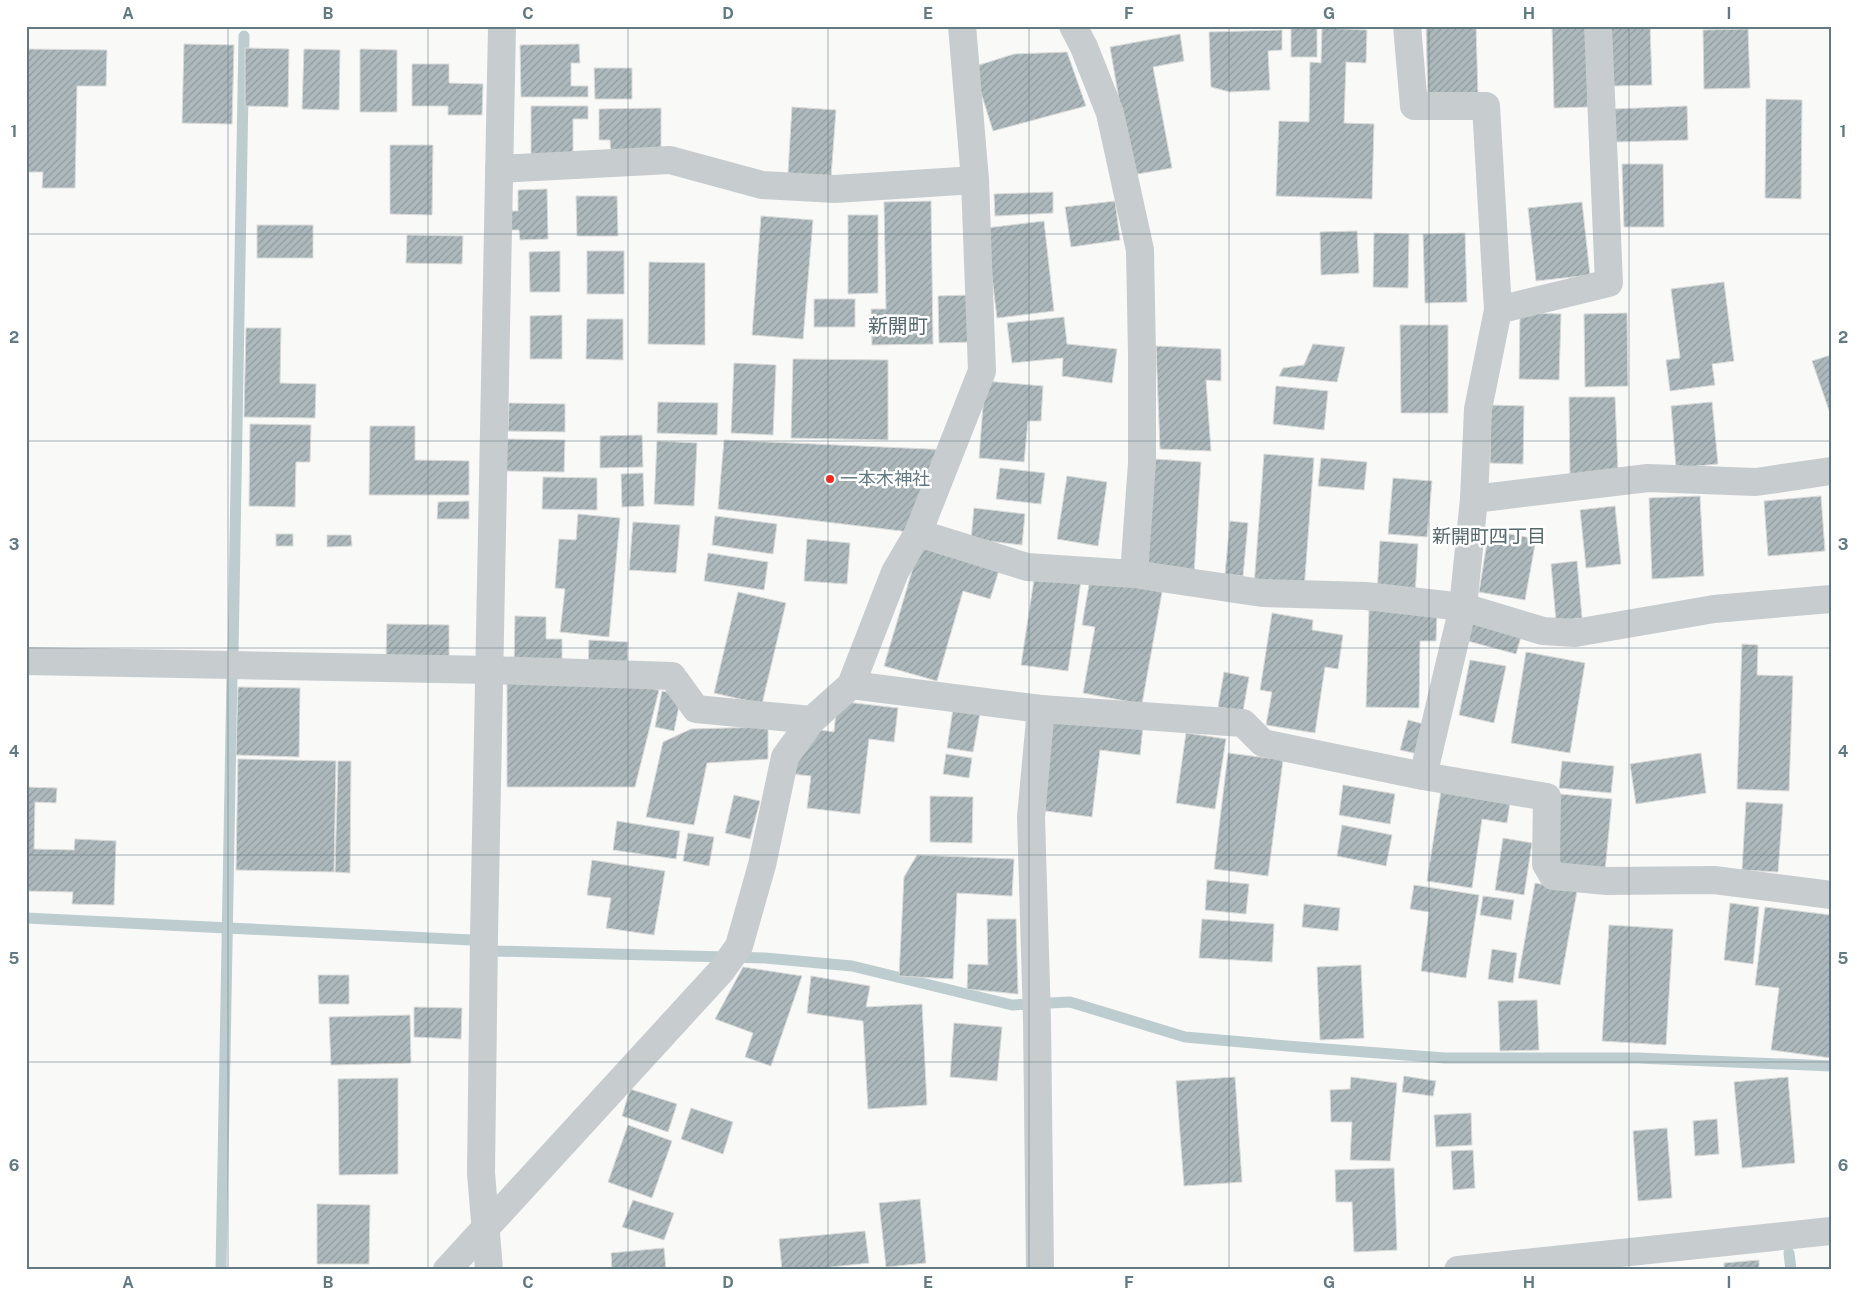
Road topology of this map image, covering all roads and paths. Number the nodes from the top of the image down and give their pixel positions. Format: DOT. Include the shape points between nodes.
graph roads {
  1 [pos="502,26"];
  2 [pos="962,26"];
  3 [pos="1073,26"];
  4 [pos="1407,26"];
  5 [pos="1598,26"];
  6 [pos="500,169"];
  7 [pos="975,180"];
  8 [pos="1498,310"];
  9 [pos="1831,471"];
  10 [pos="1474,499"];
  11 [pos="918,533"];
  12 [pos="1134,574"];
  13 [pos="1831,599"];
  14 [pos="1463,608"];
  15 [pos="26,661"];
  16 [pos="490,670"];
  17 [pos="851,685"];
  18 [pos="1042,709"];
  19 [pos="812,720"];
  20 [pos="1423,776"];
  21 [pos="1831,895"];
  22 [pos="485,1228"];
  23 [pos="1831,1231"];
  24 [pos="1541,1266"];
  25 [pos="446,1270"];
  26 [pos="489,1270"];
  27 [pos="1040,1270"];
  28 [pos="1458,1270"];
  1 -- 6 [label="street"];
  2 -- 7 [label="street"];
  3 -- 12 [label="street" via="1110,113 1140,250 1142,463"];
  4 -- 8 [label="street" via="1414,106 1486,106"];
  5 -- 8 [label="street" via="1609,283"];
  6 -- 7 [label="street" via="670,160 762,185 835,189"];
  6 -- 16 [label="street"];
  7 -- 11 [label="street" via="982,371"];
  8 -- 10 [label="street" via="1478,409"];
  9 -- 10 [label="street" via="1756,482 1648,478"];
  10 -- 14 [label="street"];
  11 -- 12 [label="street" via="1027,567"];
  11 -- 17 [label="street" via="895,572"];
  12 -- 14 [label="street" via="1262,593 1366,596"];
  13 -- 14 [label="street" via="1714,609 1575,633 1544,631"];
  14 -- 20 [label="street"];
  15 -- 16 [label="street"];
  16 -- 19 [label="street" via="672,676 696,709"];
  16 -- 22 [label="street" via="480,1172"];
  17 -- 18 [label="street"];
  17 -- 19 [label="street"];
  18 -- 20 [label="street" via="1243,723 1263,743"];
  18 -- 27 [label="street" via="1031,817"];
  19 -- 22 [label="street" via="785,757 762,865 739,946 722,970"];
  20 -- 21 [label="street" via="1547,797 1546,864 1553,876 1607,881 1714,880"];
  22 -- 25 [label="street"];
  22 -- 26 [label="street"];
  23 -- 24 [label="street"];
  24 -- 28 [label="street"];
}
